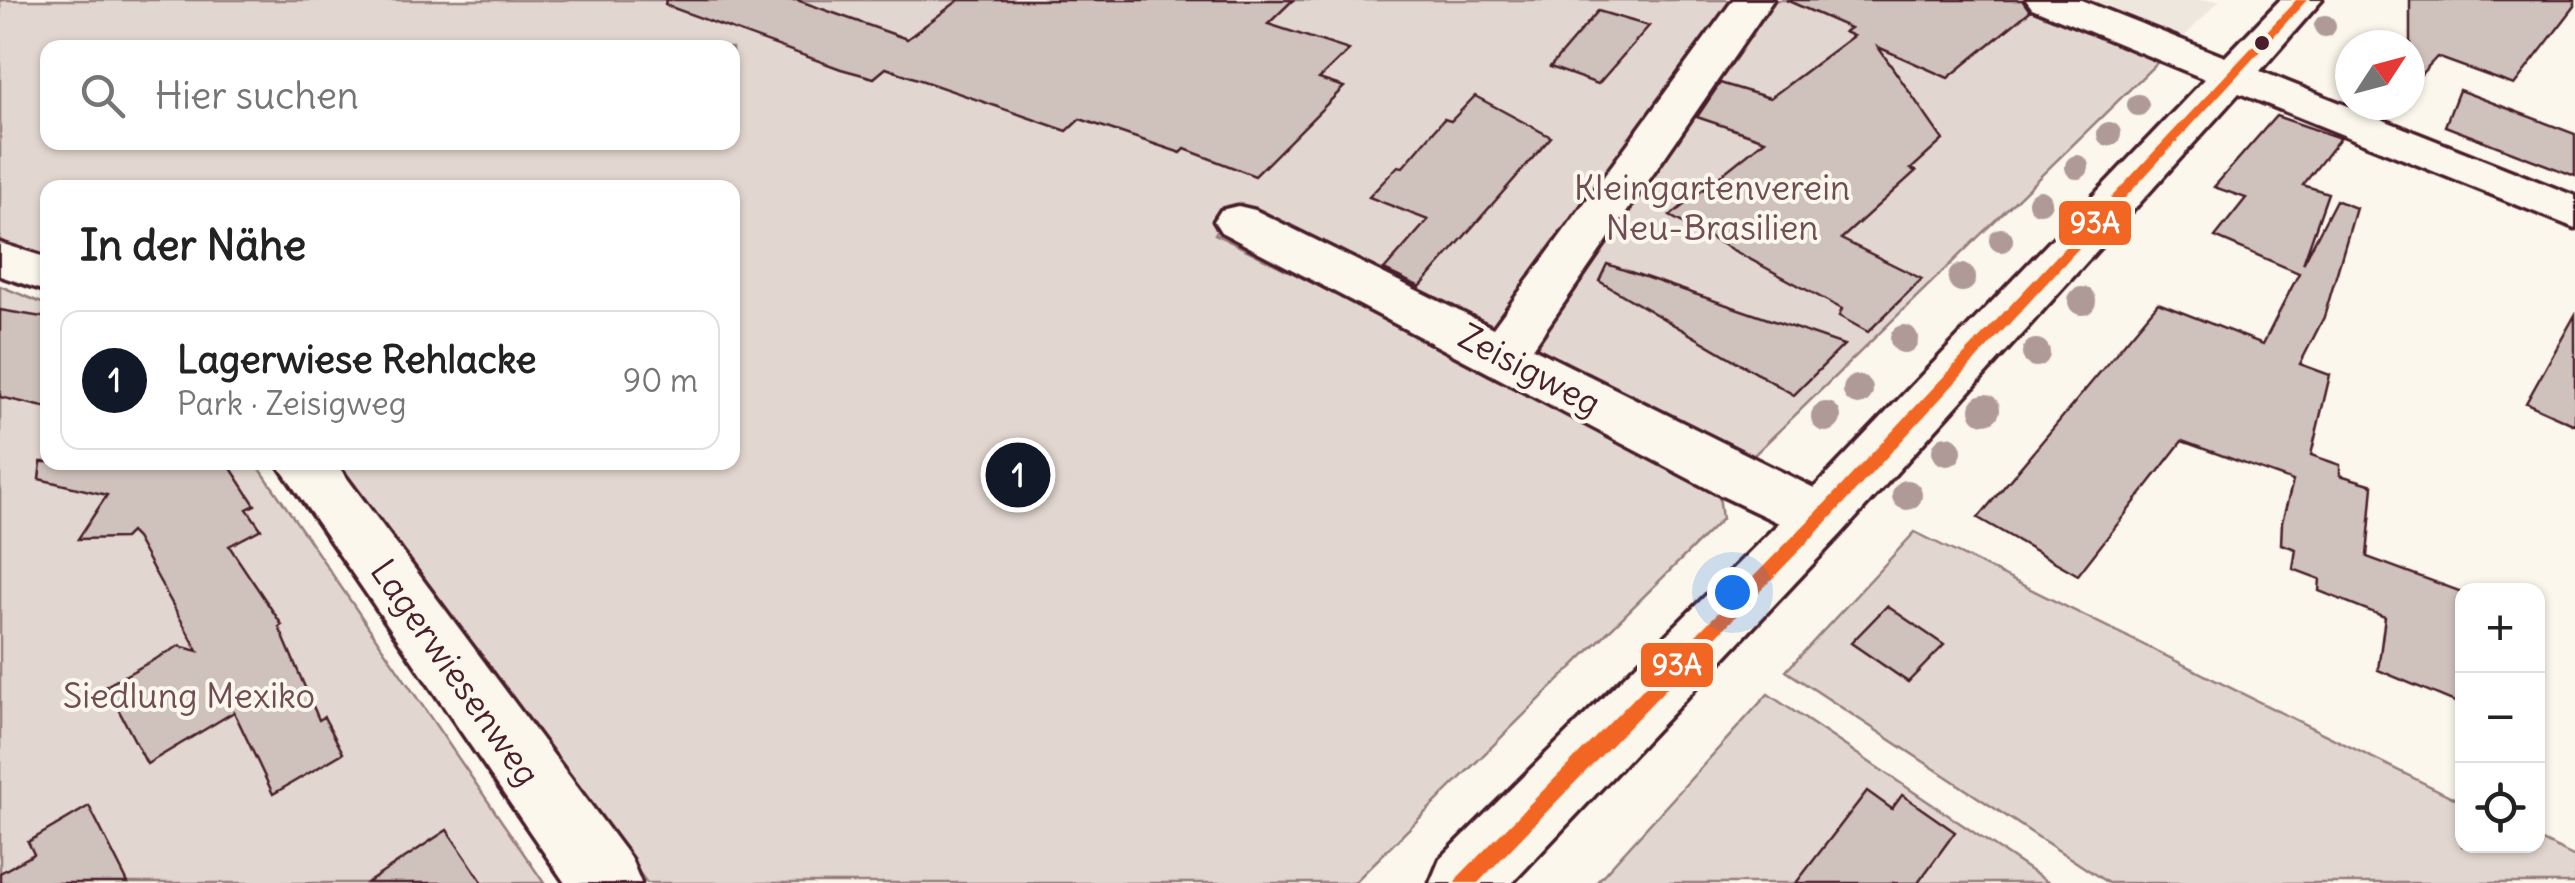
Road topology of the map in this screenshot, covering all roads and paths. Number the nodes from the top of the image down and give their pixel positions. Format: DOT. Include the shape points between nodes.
graph roads {
  1 [pos="1752,0"];
  2 [pos="2046,0"];
  3 [pos="2302,0"];
  4 [pos="2233,74"];
  5 [pos="2575,213"];
  6 [pos="1238,221"];
  7 [pos="0,259"];
  8 [pos="40,273"];
  9 [pos="1502,354"];
  10 [pos="310,470"];
  11 [pos="1822,517"];
  12 [pos="606,883"];
  13 [pos="1465,883"];
  1 -- 9 [label="street"];
  2 -- 4 [label="street"];
  3 -- 4 [label="street"];
  4 -- 5 [label="street"];
  4 -- 11 [label="street"];
  6 -- 9 [label="street, Zeisigweg"];
  7 -- 8 [label="street"];
  9 -- 11 [label="street, Zeisigweg"];
  10 -- 12 [label="street, Lagerwiesenweg"];
  11 -- 13 [label="street"];
}
